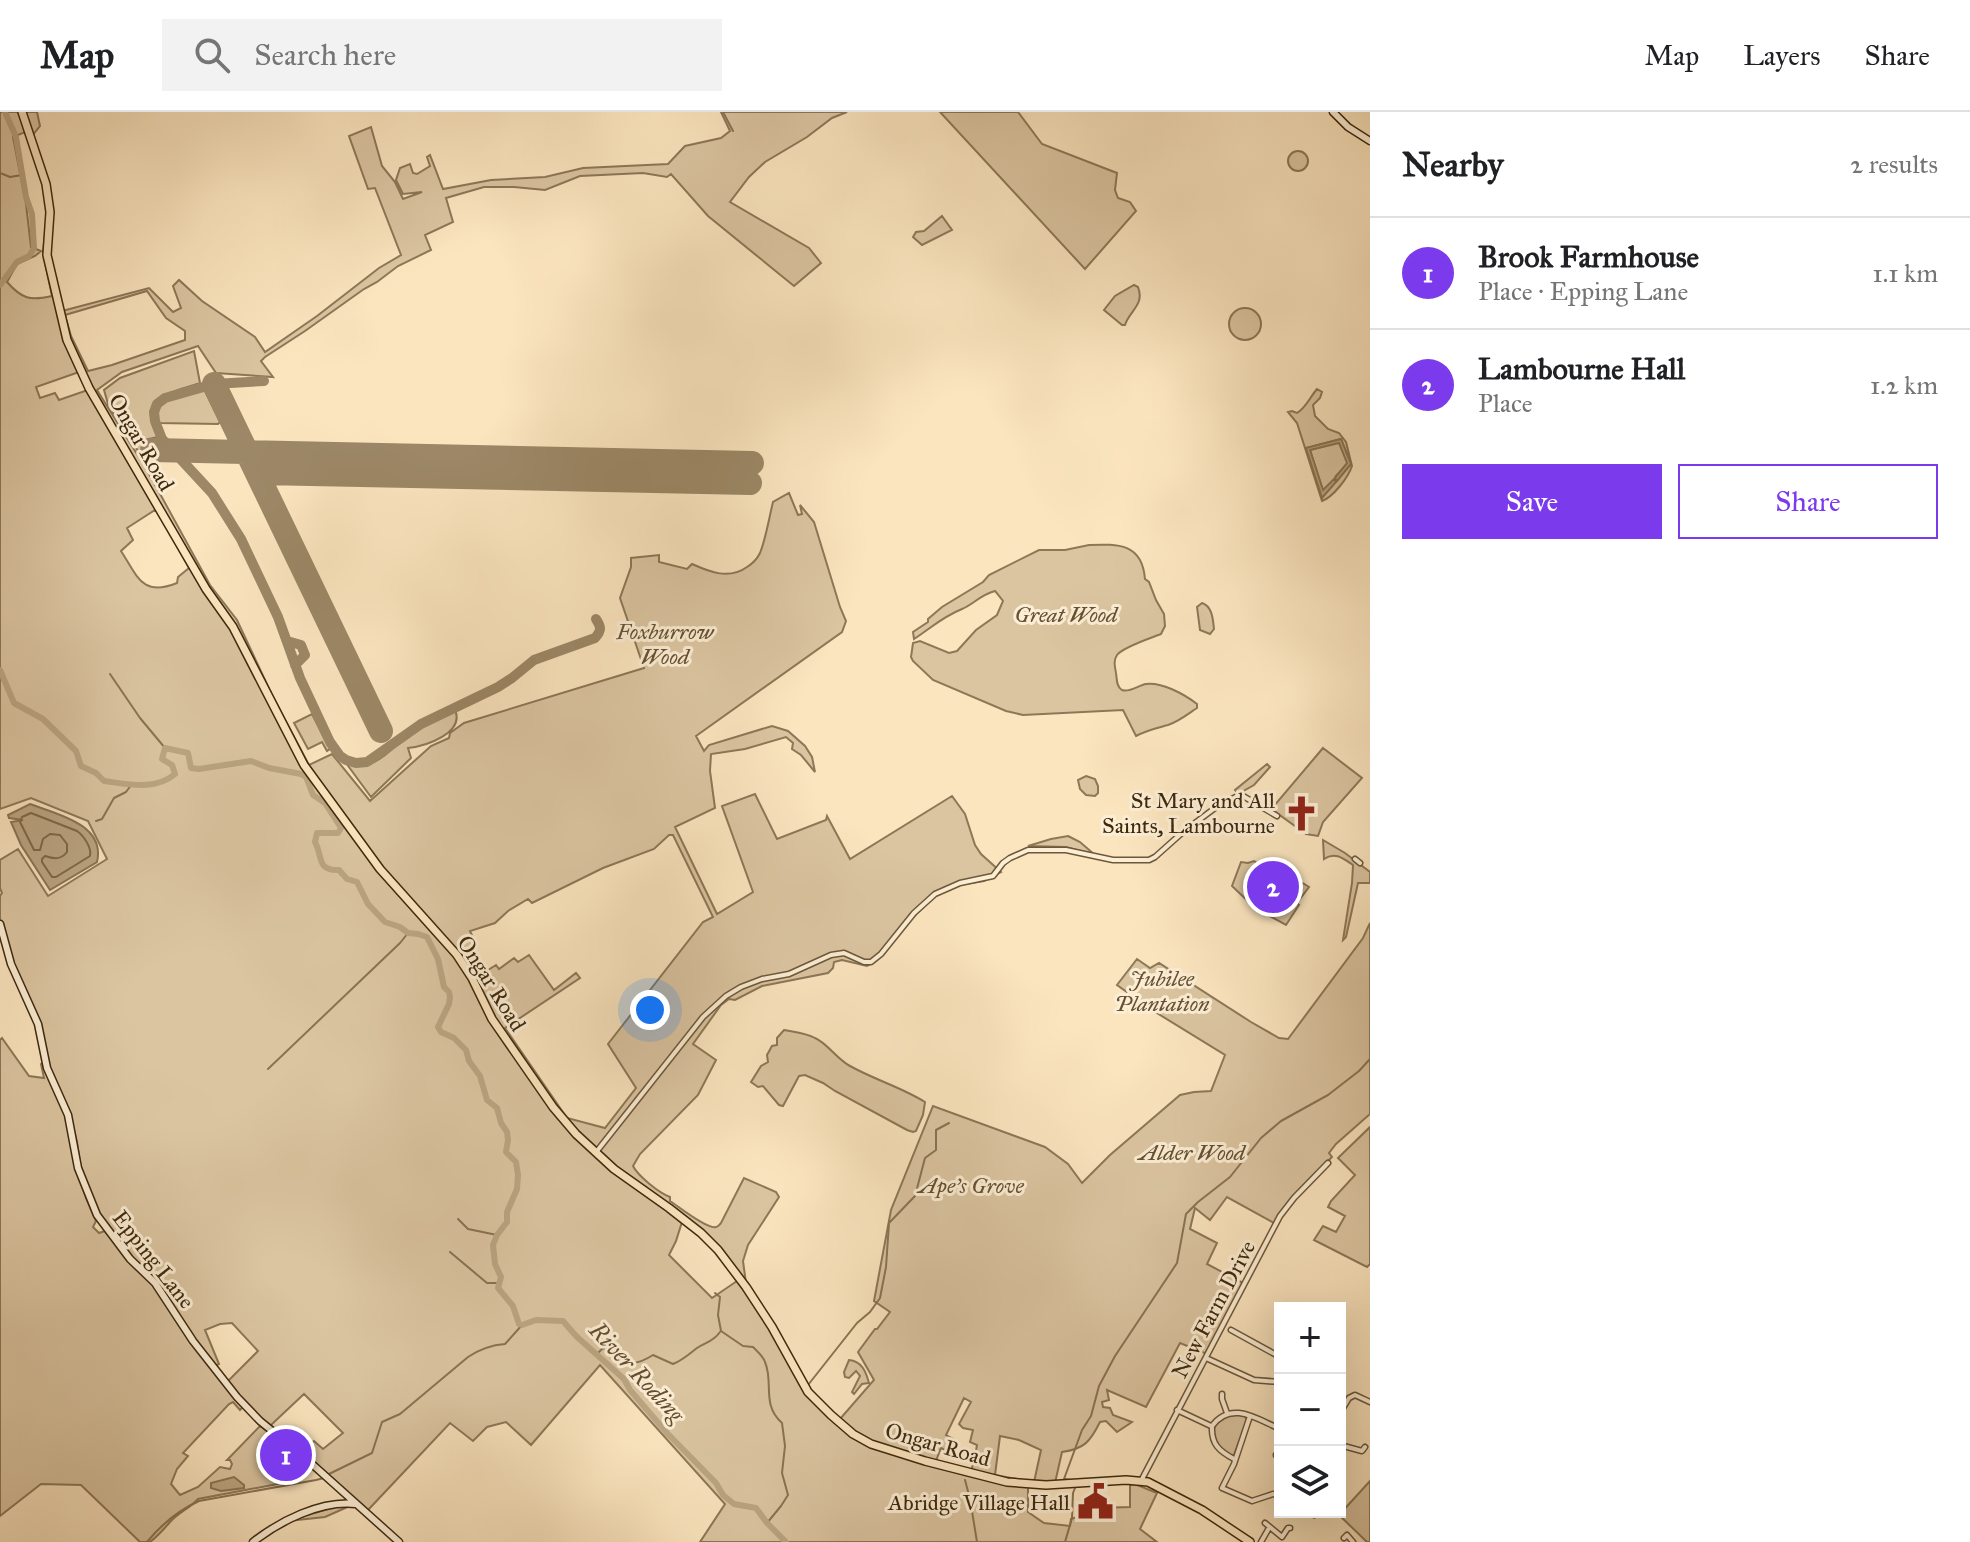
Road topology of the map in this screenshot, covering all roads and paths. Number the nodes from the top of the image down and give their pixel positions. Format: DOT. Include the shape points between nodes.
graph roads {
  1 [pos="22,112"];
  2 [pos="1333,112"];
  3 [pos="1370,141"];
  4 [pos="1277,816"];
  5 [pos="0,924"];
  6 [pos="596,1153"];
  7 [pos="1328,1163"];
  8 [pos="1231,1330"];
  9 [pos="1274,1354"];
  10 [pos="1206,1358"];
  11 [pos="1274,1382"];
  12 [pos="1222,1394"];
  13 [pos="1370,1402"];
  14 [pos="1346,1403"];
  15 [pos="1177,1410"];
  16 [pos="1227,1413"];
  17 [pos="1250,1416"];
  18 [pos="1212,1426"];
  19 [pos="1274,1426"];
  20 [pos="1344,1446"];
  21 [pos="1365,1447"];
  22 [pos="1234,1459"];
  23 [pos="1141,1481"];
  24 [pos="343,1492"];
  25 [pos="1274,1494"];
  26 [pos="338,1504"];
  27 [pos="357,1504"];
  28 [pos="1290,1528"];
  29 [pos="1344,1538"];
  30 [pos="253,1542"];
  31 [pos="399,1542"];
  32 [pos="1250,1542"];
  33 [pos="1261,1542"];
  34 [pos="1353,1542"];
  1 -- 6 [label="main road, Ongar Road" via="46,184 47,255 67,340 89,388 233,627 304,765 380,869 457,955 534,1080"];
  2 -- 3 [label="street"];
  4 -- 6 [label="street" via="1236,797 1149,860 1028,850 1003,863 993,876 935,894 871,962 844,953 831,955 741,987 703,1017"];
  5 -- 24 [label="street, Epping Lane" via="38,1024 47,1068 68,1115 78,1168 97,1215 157,1286 237,1397"];
  6 -- 23 [label="main road, Ongar Road" via="718,1250 772,1327 808,1392 853,1434 938,1465 1007,1482"];
  7 -- 10 [label="street, New Farm Drive" via="1280,1216"];
  8 -- 9 [label="street"];
  10 -- 11 [label="street" via="1254,1380"];
  10 -- 15 [label="street, New Farm Drive"];
  12 -- 16 [label="street"];
  13 -- 14 [label="street" via="1355,1395"];
  15 -- 18 [label="street"];
  15 -- 23 [label="street, New Farm Drive"];
  16 -- 17 [label="street"];
  16 -- 18 [label="street"];
  17 -- 19 [label="street"];
  17 -- 22 [label="street"];
  18 -- 22 [label="street" via="1214,1444"];
  20 -- 21 [label="street" via="1362,1451"];
  22 -- 25 [label="street" via="1222,1488 1252,1501"];
  23 -- 32 [label="main road, Ongar Road" via="1202,1510"];
  24 -- 26 [label="street"];
  24 -- 27 [label="street, Epping Lane"];
  26 -- 27 [label="street"];
  26 -- 30 [label="street" via="289,1519"];
  27 -- 31 [label="street, Epping Lane"];
  28 -- 33 [label="street" via="1282,1537 1267,1526"];
  29 -- 34 [label="street"];
}
